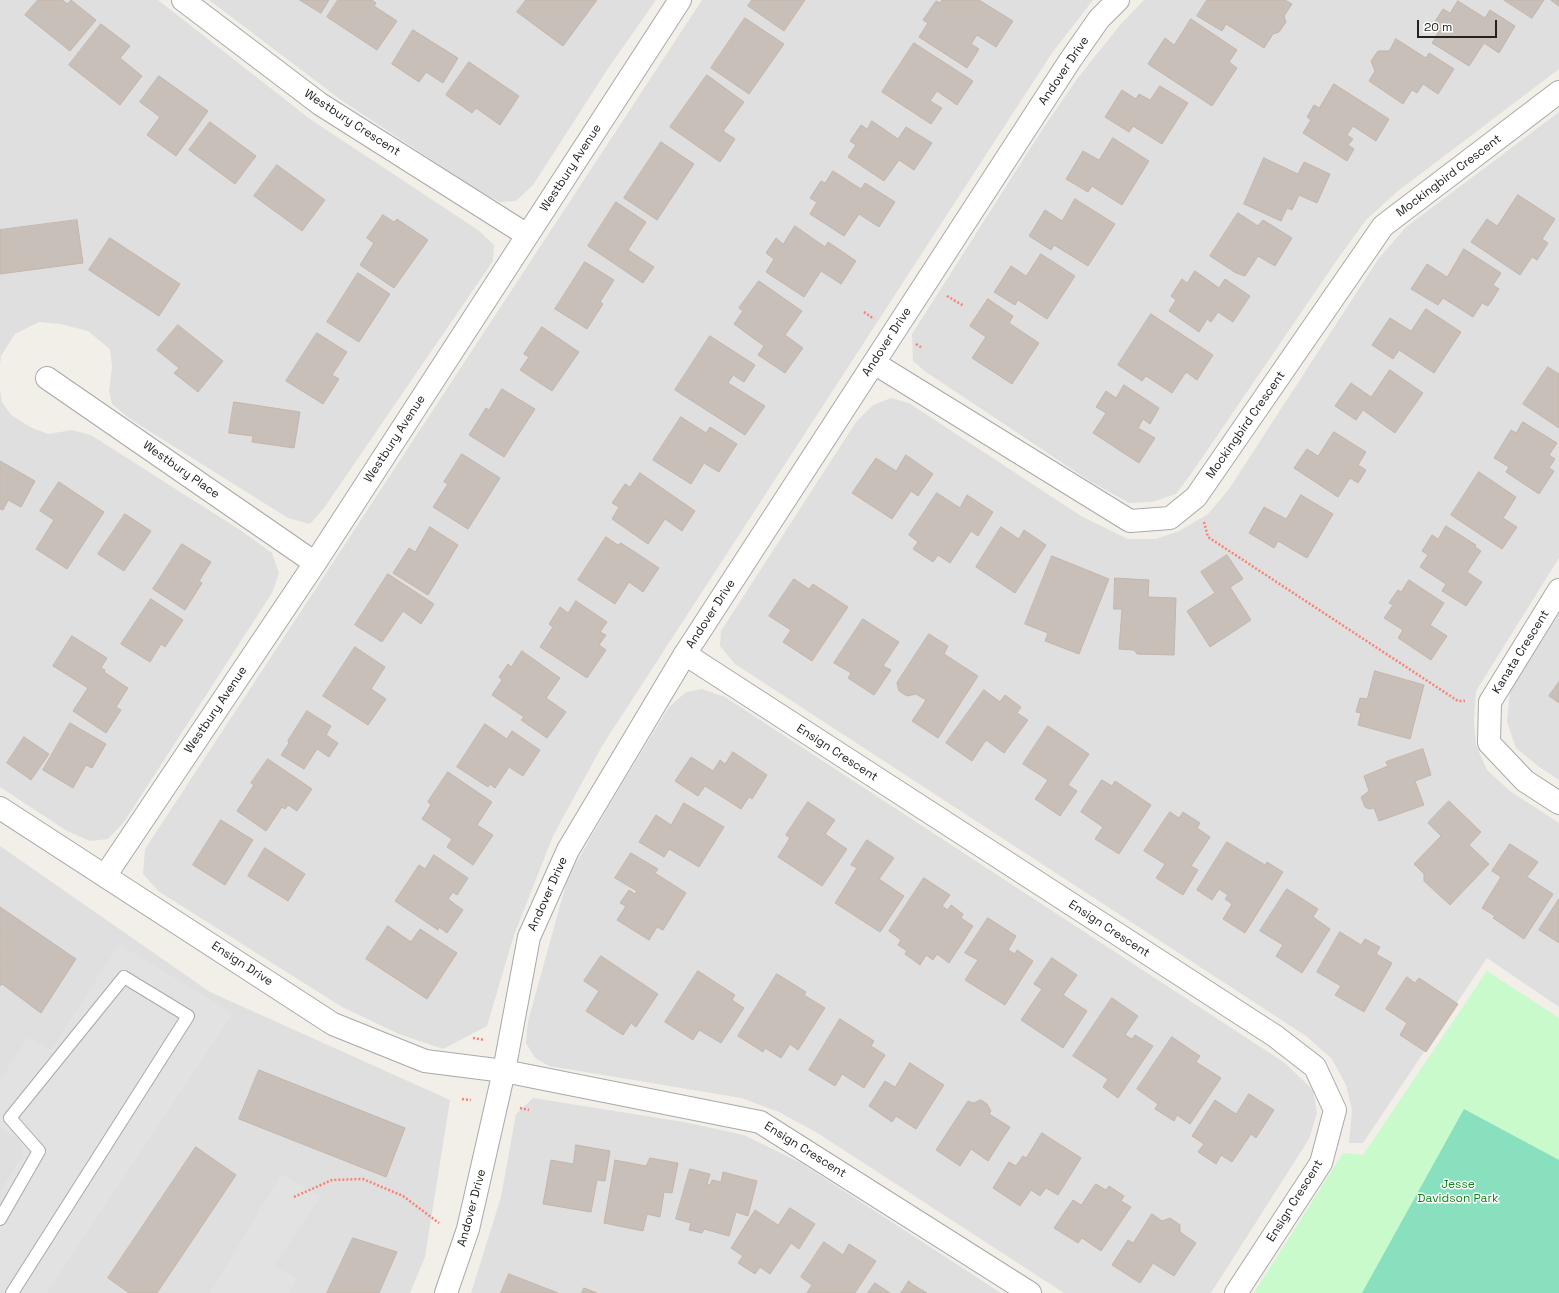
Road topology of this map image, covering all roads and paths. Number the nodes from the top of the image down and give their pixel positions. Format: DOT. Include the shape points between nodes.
graph roads {
  1 [pos="183,0"];
  2 [pos="680,0"];
  3 [pos="1118,0"];
  4 [pos="1559,92"];
  5 [pos="527,235"];
  6 [pos="874,363"];
  7 [pos="47,378"];
  8 [pos="1196,497"];
  9 [pos="315,562"];
  10 [pos="1559,590"];
  11 [pos="684,654"];
  12 [pos="1490,702"];
  13 [pos="1559,803"];
  14 [pos="0,808"];
  15 [pos="105,876"];
  16 [pos="504,1071"];
  17 [pos="294,1197"];
  18 [pos="0,1219"];
  19 [pos="439,1223"];
  20 [pos="12,1293"];
  21 [pos="446,1293"];
  22 [pos="1030,1293"];
  23 [pos="1236,1293"];
  1 -- 5 [label="street, Westbury Crescent" via="320,104"];
  2 -- 5 [label="street, Westbury Avenue"];
  3 -- 6 [label="street, Andover Drive" via="1099,20 1070,62"];
  4 -- 8 [label="street, Mockingbird Crescent" via="1383,226"];
  5 -- 9 [label="street, Westbury Avenue"];
  6 -- 8 [label="street, Mockingbird Crescent" via="1130,521 1170,518"];
  6 -- 11 [label="street, Andover Drive"];
  7 -- 9 [label="street, Westbury Place"];
  8 -- 12 [label="path" via="1208,537 1458,701"];
  9 -- 15 [label="street, Westbury Avenue"];
  10 -- 12 [label="street, Kanata Crescent"];
  11 -- 16 [label="street, Andover Drive" via="568,850 529,937"];
  11 -- 23 [label="street, Ensign Crescent" via="1275,1036 1315,1066 1335,1110 1322,1163"];
  12 -- 13 [label="street, Kanata Crescent" via="1489,744 1525,781"];
  14 -- 15 [label="street, Ensign Drive"];
  15 -- 16 [label="street, Ensign Drive" via="333,1024 425,1061"];
  16 -- 21 [label="street, Andover Drive" via="468,1229"];
  16 -- 22 [label="street, Ensign Crescent" via="760,1122"];
  17 -- 19 [label="path" via="332,1180 363,1179 404,1196"];
  18 -- 20 [label="lane" via="39,1151 10,1118 124,977 188,1016"];
}
